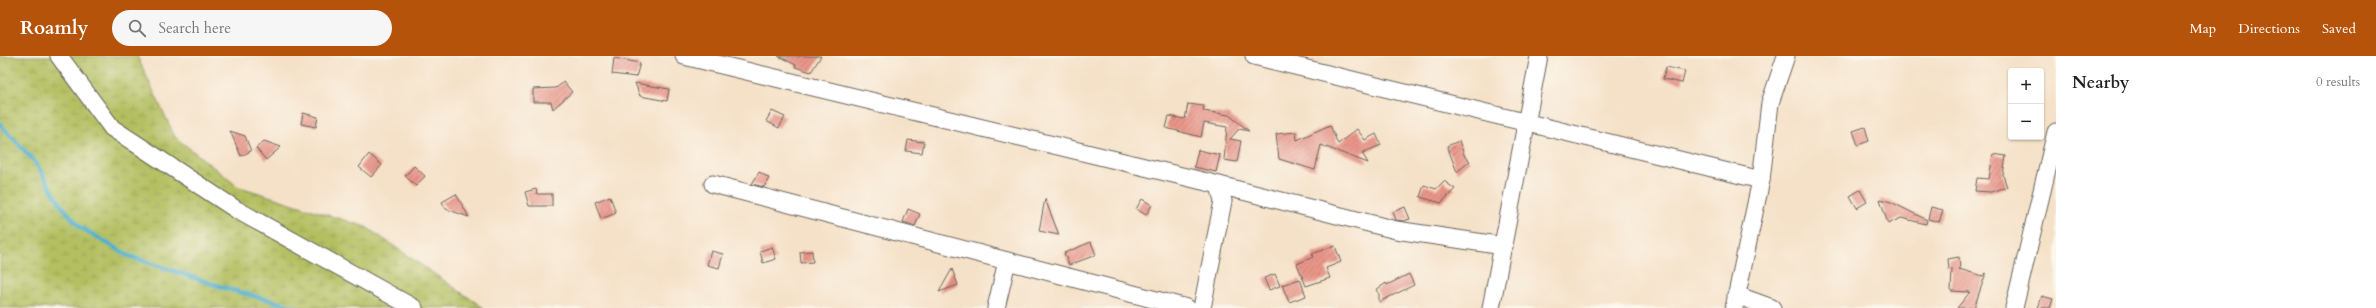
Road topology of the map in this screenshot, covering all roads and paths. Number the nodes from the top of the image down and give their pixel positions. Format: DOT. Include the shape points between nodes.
graph roads {
  1 [pos="59,56"];
  2 [pos="684,56"];
  3 [pos="1254,56"];
  4 [pos="1539,56"];
  5 [pos="1786,56"];
  6 [pos="1527,122"];
  7 [pos="2056,132"];
  8 [pos="1761,180"];
  9 [pos="713,184"];
  10 [pos="1219,185"];
  11 [pos="1504,246"];
  12 [pos="1007,261"];
  13 [pos="1735,302"];
  14 [pos="414,308"];
  15 [pos="996,308"];
  16 [pos="1187,308"];
  17 [pos="1202,308"];
  18 [pos="1492,308"];
  19 [pos="1772,308"];
  20 [pos="2014,308"];
  1 -- 14 [label="street" via="112,128 236,210"];
  2 -- 10 [label="street"];
  3 -- 6 [label="street"];
  4 -- 6 [label="street"];
  5 -- 8 [label="street" via="1770,103"];
  6 -- 8 [label="street"];
  6 -- 11 [label="street"];
  7 -- 20 [label="street"];
  8 -- 13 [label="street"];
  9 -- 12 [label="street"];
  10 -- 11 [label="street" via="1396,230"];
  10 -- 17 [label="street" via="1223,201"];
  11 -- 18 [label="street"];
  12 -- 15 [label="street"];
  12 -- 16 [label="street"];
  13 -- 19 [label="street"];
}
